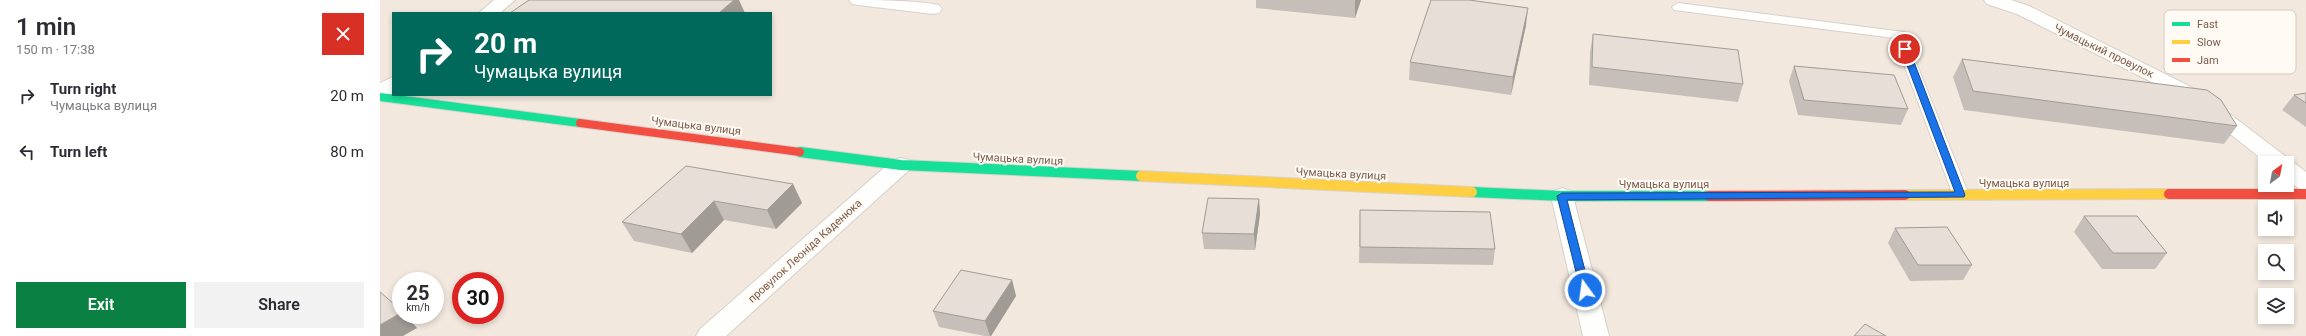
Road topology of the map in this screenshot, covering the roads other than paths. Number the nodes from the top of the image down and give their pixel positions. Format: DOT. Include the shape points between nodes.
graph roads {
  1 [pos="506,0"];
  2 [pos="858,0"];
  3 [pos="1993,0"];
  4 [pos="2022,5"];
  5 [pos="1678,6"];
  6 [pos="933,9"];
  7 [pos="489,12"];
  8 [pos="392,84"];
  9 [pos="380,93"];
  10 [pos="380,97"];
  11 [pos="2272,156"];
  12 [pos="901,165"];
  13 [pos="2294,174"];
  14 [pos="2306,183"];
  15 [pos="2306,194"];
  16 [pos="1961,195"];
  17 [pos="1562,196"];
  18 [pos="709,336"];
  19 [pos="1596,336"];
  1 -- 7 [label="street"];
  2 -- 6 [label="street"];
  3 -- 4 [label="street, Чумацький провулок"];
  4 -- 11 [label="street, Чумацький провулок" via="2194,96"];
  5 -- 16 [label="lane" via="1899,35"];
  8 -- 9 [label="street"];
  10 -- 12 [label="street, Чумацька вулиця"];
  12 -- 17 [label="street, Чумацька вулиця"];
  12 -- 18 [label="street, провулок Леоніда Каденюка"];
  13 -- 14 [label="street"];
  15 -- 16 [label="street, Чумацька вулиця"];
  16 -- 17 [label="street, Чумацька вулиця"];
  17 -- 19 [label="street"];
}
